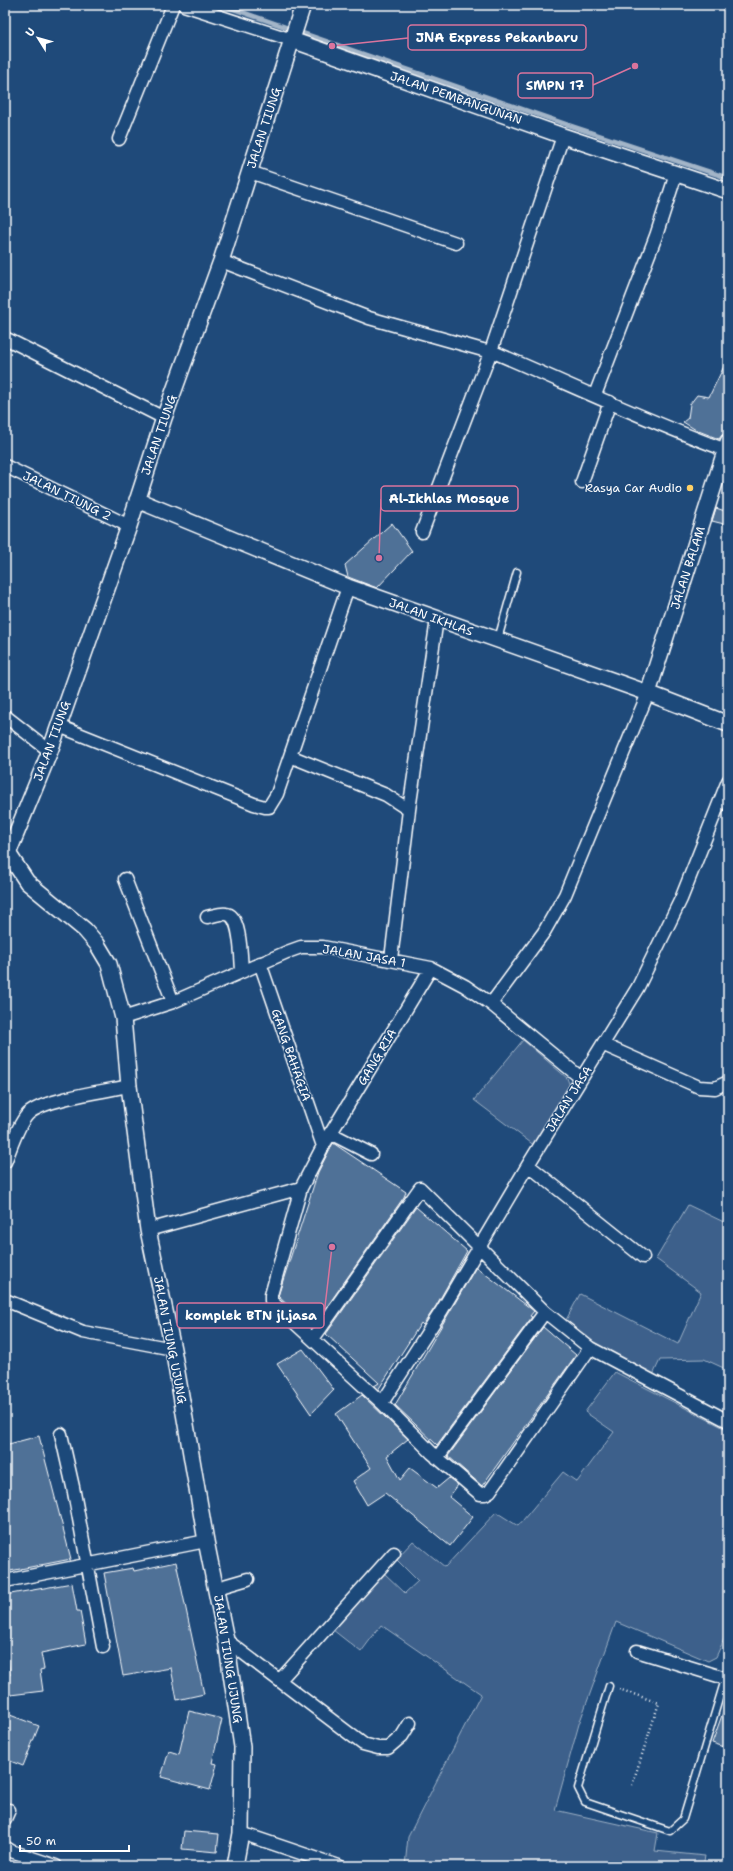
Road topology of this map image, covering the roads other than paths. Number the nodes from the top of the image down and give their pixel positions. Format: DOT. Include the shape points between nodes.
graph roads {
  1 [pos="173,5"];
  2 [pos="184,5"];
  3 [pos="302,8"];
  4 [pos="293,38"];
  5 [pos="563,136"];
  6 [pos="119,139"];
  7 [pos="250,172"];
  8 [pos="676,174"];
  9 [pos="728,191"];
  10 [pos="456,243"];
  11 [pos="221,261"];
  12 [pos="5,338"];
  13 [pos="490,352"];
  14 [pos="595,395"];
  15 [pos="610,402"];
  16 [pos="164,418"];
  17 [pos="727,446"];
  18 [pos="5,466"];
  19 [pos="582,482"];
  20 [pos="138,500"];
  21 [pos="129,526"];
  22 [pos="422,532"];
  23 [pos="517,572"];
  24 [pos="348,587"];
  25 [pos="437,620"];
  26 [pos="498,641"];
  27 [pos="648,693"];
  28 [pos="5,716"];
  29 [pos="728,724"];
  30 [pos="59,726"];
  31 [pos="50,750"];
  32 [pos="290,756"];
  33 [pos="728,781"];
  34 [pos="409,810"];
  35 [pos="6,857"];
  36 [pos="125,878"];
  37 [pos="207,917"];
  38 [pos="391,959"];
  39 [pos="260,963"];
  40 [pos="431,968"];
  41 [pos="242,971"];
  42 [pos="173,1002"];
  43 [pos="491,1004"];
  44 [pos="124,1018"];
  45 [pos="604,1045"];
  46 [pos="581,1078"];
  47 [pos="728,1082"];
  48 [pos="129,1086"];
  49 [pos="330,1133"];
  50 [pos="323,1146"];
  51 [pos="371,1154"];
  52 [pos="5,1162"];
  53 [pos="528,1166"];
  54 [pos="301,1188"];
  55 [pos="148,1230"];
  56 [pos="479,1247"];
  57 [pos="643,1257"];
  58 [pos="5,1300"];
  59 [pos="545,1312"];
  60 [pos="313,1339"];
  61 [pos="590,1348"];
  62 [pos="173,1349"];
  63 [pos="382,1403"];
  64 [pos="728,1421"];
  65 [pos="61,1434"];
  66 [pos="437,1458"];
  67 [pos="206,1541"];
  68 [pos="394,1553"];
  69 [pos="87,1564"];
  70 [pos="248,1579"];
  71 [pos="5,1581"];
  72 [pos="216,1588"];
  73 [pos="226,1640"];
  74 [pos="103,1647"];
  75 [pos="637,1651"];
  76 [pos="727,1679"];
  77 [pos="280,1680"];
  78 [pos="609,1686"];
  79 [pos="410,1723"];
  80 [pos="241,1833"];
  81 [pos="5,1848"];
  82 [pos="56,1866"];
  83 [pos="235,1866"];
  84 [pos="339,1866"];
  1 -- 6 [label="street"];
  2 -- 4 [label="street, JALAN PEMBANGUNAN"];
  3 -- 4 [label="street, JALAN TIUNG"];
  4 -- 5 [label="street, JALAN PEMBANGUNAN"];
  4 -- 7 [label="street, JALAN TIUNG"];
  5 -- 8 [label="street, JALAN PEMBANGUNAN"];
  5 -- 13 [label="street"];
  7 -- 10 [label="street"];
  7 -- 11 [label="street, JALAN TIUNG"];
  8 -- 9 [label="street, JALAN PEMBANGUNAN"];
  8 -- 14 [label="street" via="653,243"];
  11 -- 13 [label="street" via="369,318"];
  11 -- 16 [label="street, JALAN TIUNG"];
  12 -- 16 [label="street"];
  13 -- 14 [label="street"];
  13 -- 22 [label="street"];
  14 -- 15 [label="street"];
  15 -- 17 [label="street" via="668,429"];
  15 -- 19 [label="street"];
  16 -- 20 [label="street, JALAN TIUNG"];
  17 -- 27 [label="street, JALAN BALAM"];
  18 -- 21 [label="street, JALAN TIUNG 2"];
  20 -- 21 [label="street, JALAN TIUNG"];
  20 -- 24 [label="street, JALAN IKHLAS"];
  21 -- 30 [label="street, JALAN TIUNG"];
  23 -- 26 [label="lane"];
  24 -- 25 [label="street, JALAN IKHLAS"];
  24 -- 32 [label="street"];
  25 -- 26 [label="street, JALAN IKHLAS"];
  25 -- 34 [label="street"];
  26 -- 27 [label="street, JALAN IKHLAS"];
  27 -- 29 [label="street, JALAN IKHLAS"];
  27 -- 43 [label="street" via="565,895 544,932"];
  28 -- 31 [label="street"];
  30 -- 31 [label="street, JALAN TIUNG"];
  30 -- 32 [label="street" via="265,808 272,805 278,794"];
  31 -- 35 [label="street, JALAN TIUNG"];
  32 -- 34 [label="street" via="386,795"];
  33 -- 45 [label="street, JALAN JASA" via="681,899 638,987"];
  34 -- 38 [label="street"];
  35 -- 44 [label="street, JALAN TIUNG UJUNG" via="27,882 97,944 109,964"];
  36 -- 42 [label="street"];
  37 -- 41 [label="street" via="227,914 233,916 237,924"];
  38 -- 39 [label="street, JALAN JASA 1" via="323,947 301,947"];
  38 -- 40 [label="street, JALAN JASA 1"];
  39 -- 41 [label="street, JALAN JASA 1"];
  39 -- 50 [label="street, GANG BAHAGIA"];
  40 -- 43 [label="street, JALAN JASA 1" via="465,986"];
  40 -- 49 [label="street, GANG RIA"];
  41 -- 42 [label="street, JALAN JASA 1"];
  42 -- 44 [label="street, JALAN JASA 1"];
  43 -- 46 [label="street, JALAN JASA 1"];
  44 -- 48 [label="street, JALAN TIUNG UJUNG"];
  45 -- 46 [label="street, JALAN JASA"];
  45 -- 47 [label="street" via="699,1087 715,1088"];
  46 -- 53 [label="street, JALAN JASA"];
  48 -- 52 [label="street" via="42,1105 28,1115"];
  48 -- 55 [label="street, JALAN TIUNG UJUNG"];
  49 -- 50 [label="street, GANG RIA"];
  49 -- 51 [label="street"];
  50 -- 54 [label="street, GANG RIA"];
  53 -- 56 [label="street, JALAN JASA"];
  53 -- 57 [label="street"];
  54 -- 55 [label="street"];
  54 -- 60 [label="street, GANG RIA" via="271,1295 276,1307"];
  55 -- 62 [label="street, JALAN TIUNG UJUNG"];
  56 -- 59 [label="street"];
  56 -- 60 [label="street" via="420,1188"];
  56 -- 63 [label="street, JALAN JASA"];
  58 -- 62 [label="street" via="83,1332"];
  59 -- 61 [label="street"];
  59 -- 66 [label="street"];
  60 -- 63 [label="street, GANG RIA"];
  61 -- 64 [label="street"];
  61 -- 66 [label="street, GANG RIA" via="490,1491 480,1494"];
  62 -- 67 [label="street, JALAN TIUNG UJUNG"];
  63 -- 66 [label="street, GANG RIA"];
  65 -- 69 [label="street"];
  67 -- 69 [label="street"];
  67 -- 72 [label="street, JALAN TIUNG UJUNG"];
  68 -- 77 [label="street"];
  69 -- 71 [label="street"];
  69 -- 74 [label="street"];
  70 -- 72 [label="street"];
  72 -- 73 [label="street, JALAN TIUNG UJUNG"];
  73 -- 77 [label="street"];
  73 -- 80 [label="street, JALAN TIUNG UJUNG" via="242,1747"];
  75 -- 76 [label="street"];
  76 -- 78 [label="lane" via="683,1819 670,1831 585,1802 581,1797 578,1788"];
  77 -- 79 [label="street" via="363,1744 388,1748 402,1736"];
  80 -- 83 [label="street, JALAN TIUNG UJUNG"];
  80 -- 84 [label="street"];
  81 -- 82 [label="street"];
}
